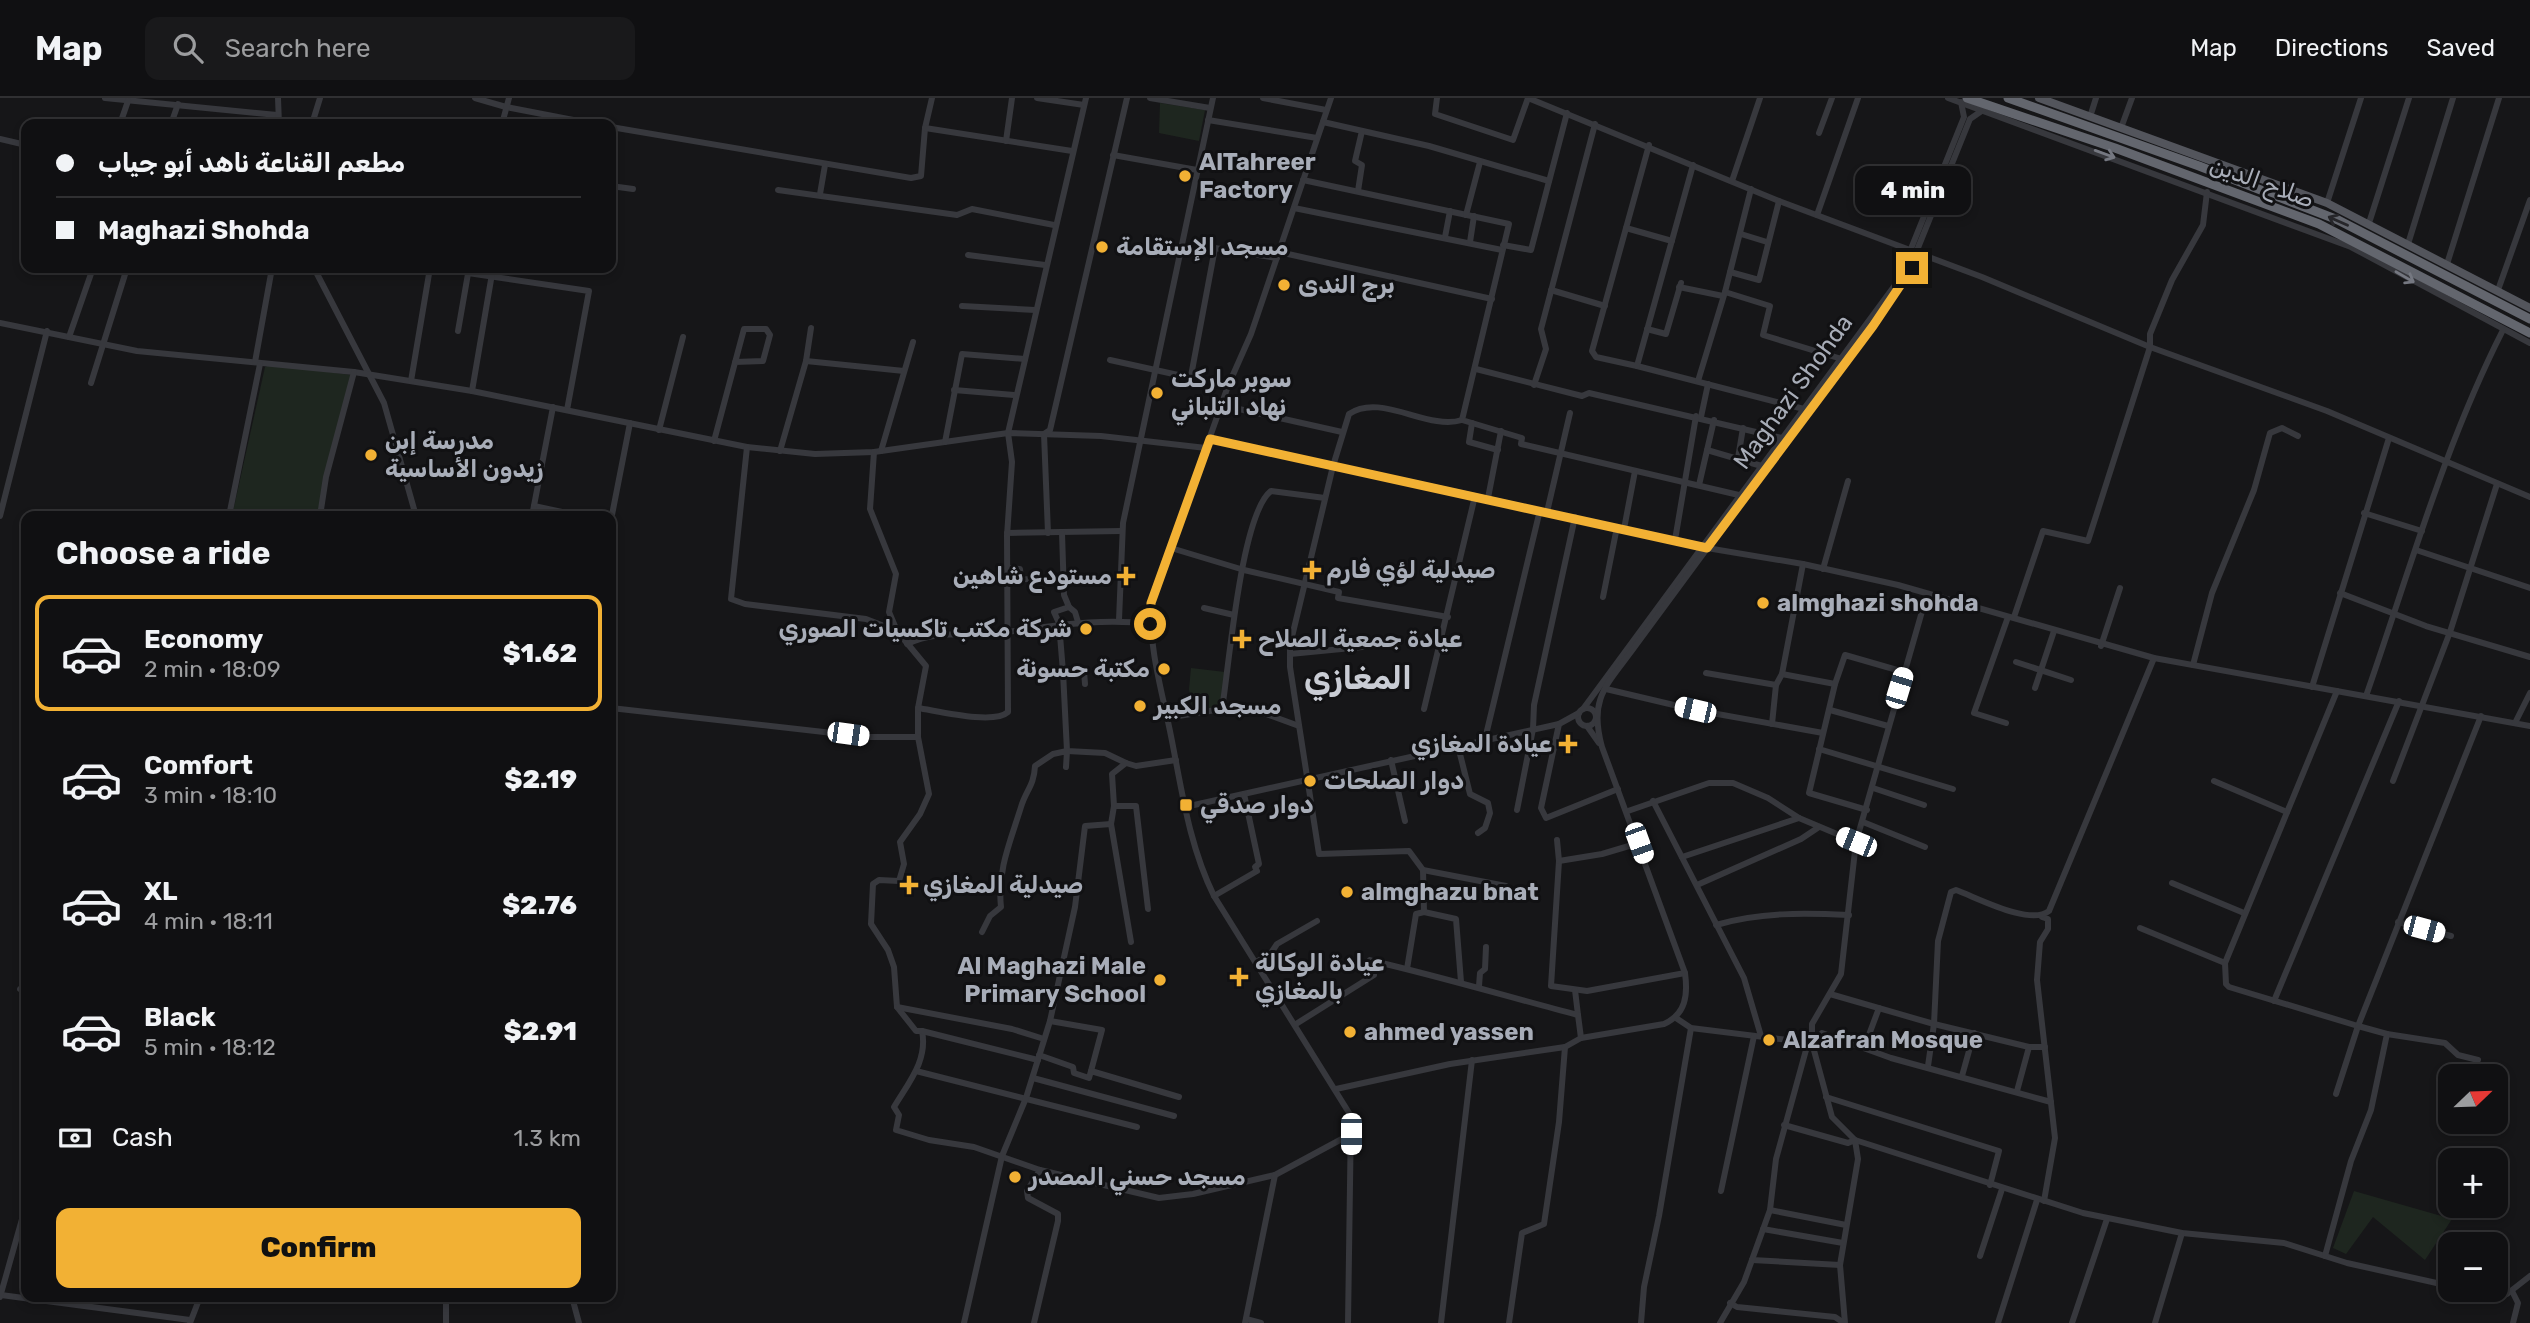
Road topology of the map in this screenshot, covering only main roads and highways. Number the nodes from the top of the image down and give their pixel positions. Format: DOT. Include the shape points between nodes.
graph roads {
  1 [pos="2008,98"];
  2 [pos="2039,98"];
  3 [pos="1964,100"];
  4 [pos="2049,100"];
  5 [pos="2530,308"];
  6 [pos="2530,319"];
  7 [pos="2530,333"];
  6 -- 1 [label="highway, صلاح الدين, one-way" via="2338,220"];
  2 -- 4 [label="main road"];
  3 -- 7 [label="highway, صلاح الدين" via="2115,148 2319,224"];
  4 -- 5 [label="main road" via="2327,204"];
}
